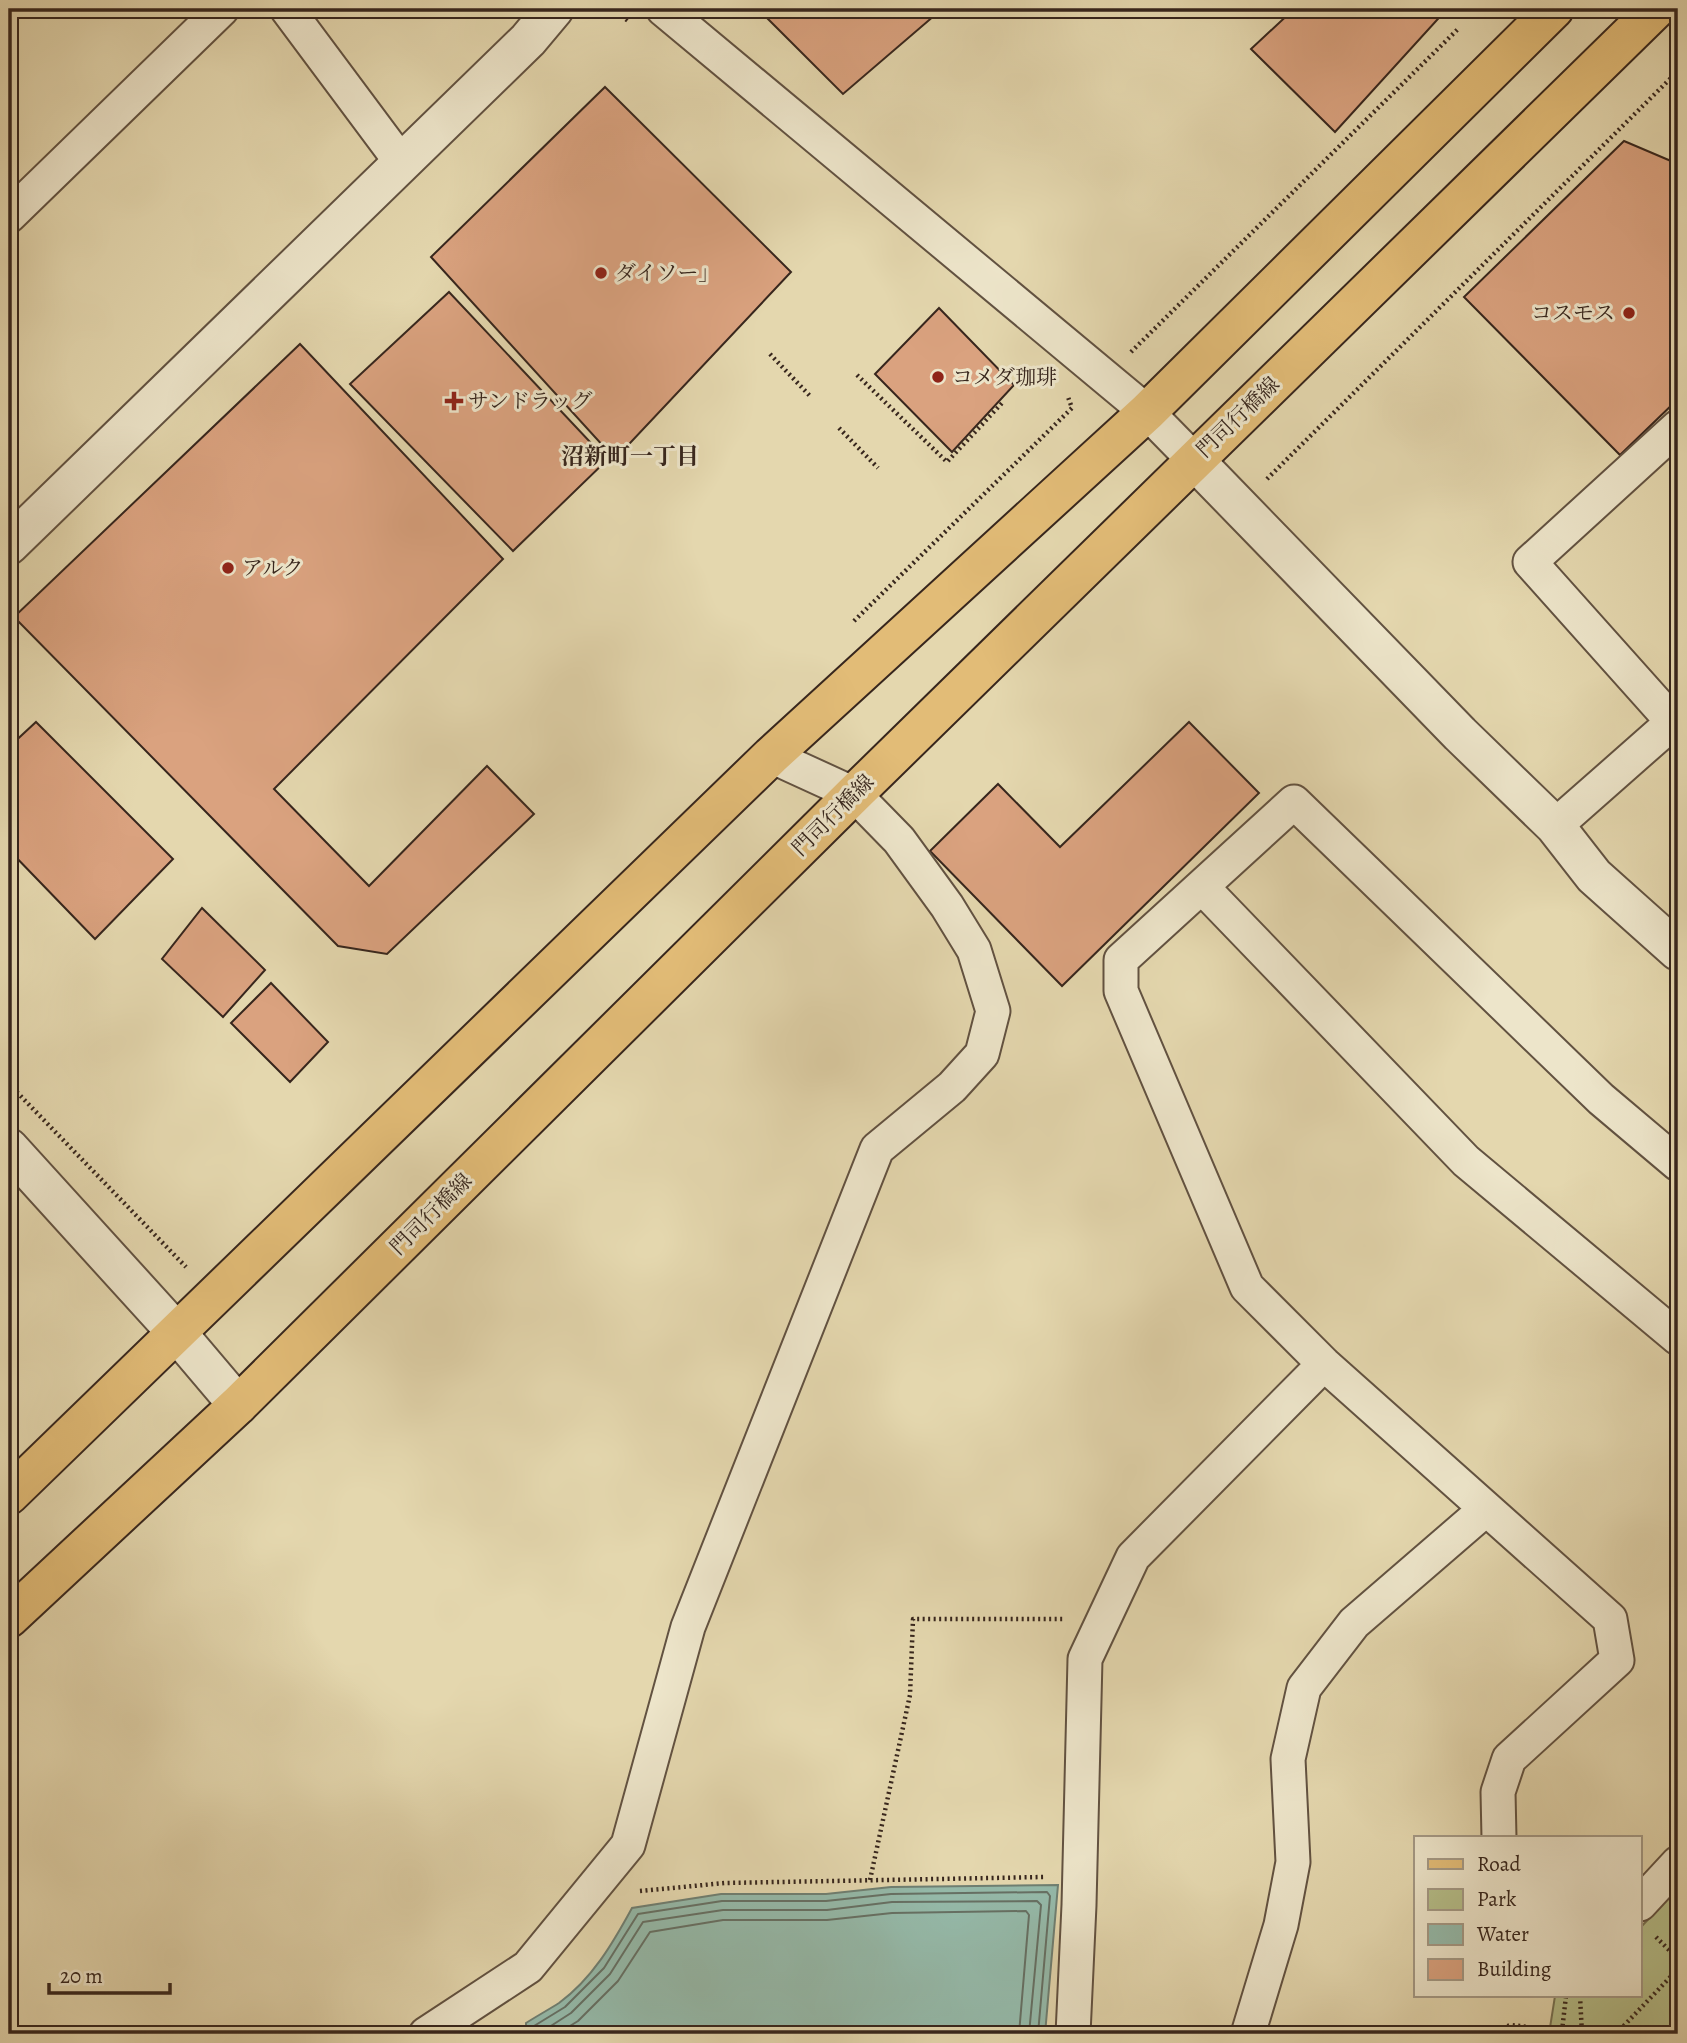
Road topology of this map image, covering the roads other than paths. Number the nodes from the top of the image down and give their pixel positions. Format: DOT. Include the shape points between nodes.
graph roads {
  1 [pos="222,9"];
  2 [pos="287,9"];
  3 [pos="554,9"];
  4 [pos="663,9"];
  5 [pos="1554,9"];
  6 [pos="1656,9"];
  7 [pos="401,162"];
  8 [pos="12,200"];
  9 [pos="1147,412"];
  10 [pos="1678,426"];
  11 [pos="1194,460"];
  12 [pos="9,545"];
  13 [pos="1677,722"];
  14 [pos="771,756"];
  15 [pos="854,794"];
  16 [pos="1555,827"];
  17 [pos="1202,887"];
  18 [pos="1678,951"];
  19 [pos="9,1149"];
  20 [pos="1678,1164"];
  21 [pos="177,1333"];
  22 [pos="1678,1338"];
  23 [pos="1324,1364"];
  24 [pos="238,1405"];
  25 [pos="9,1495"];
  26 [pos="1486,1509"];
  27 [pos="9,1618"];
  28 [pos="1499,1836"];
  29 [pos="1678,1863"];
  30 [pos="1645,1917"];
  31 [pos="426,2034"];
  32 [pos="1073,2034"];
  33 [pos="1248,2034"];
  1 -- 8 [label="street"];
  2 -- 7 [label="street"];
  3 -- 7 [label="street" via="528,40"];
  4 -- 9 [label="street"];
  5 -- 9 [label="main road"];
  6 -- 11 [label="main road, 門司行橋線"];
  7 -- 12 [label="street"];
  9 -- 11 [label="street"];
  9 -- 14 [label="main road"];
  10 -- 13 [label="street" via="1530,562"];
  11 -- 15 [label="main road, 門司行橋線"];
  11 -- 16 [label="street"];
  13 -- 16 [label="street"];
  14 -- 15 [label="street"];
  14 -- 21 [label="main road"];
  15 -- 24 [label="main road, 門司行橋線"];
  15 -- 31 [label="street" via="899,840 974,950 993,1010 982,1054 952,1087 877,1149 688,1627 628,1845 528,1967"];
  16 -- 18 [label="street" via="1594,876"];
  17 -- 20 [label="street" via="1294,802 1601,1098"];
  17 -- 22 [label="street" via="1466,1161"];
  17 -- 23 [label="street" via="1121,960 1121,991 1247,1287"];
  19 -- 21 [label="street"];
  21 -- 24 [label="street"];
  21 -- 25 [label="main road"];
  23 -- 26 [label="street"];
  23 -- 32 [label="street" via="1133,1557 1085,1659"];
  24 -- 27 [label="main road, 門司行橋線"];
  26 -- 28 [label="street" via="1610,1619 1617,1660 1509,1759 1497,1792"];
  26 -- 33 [label="street" via="1354,1623 1304,1688 1288,1759 1293,1862 1281,1925"];
  29 -- 30 [label="street"];
}
